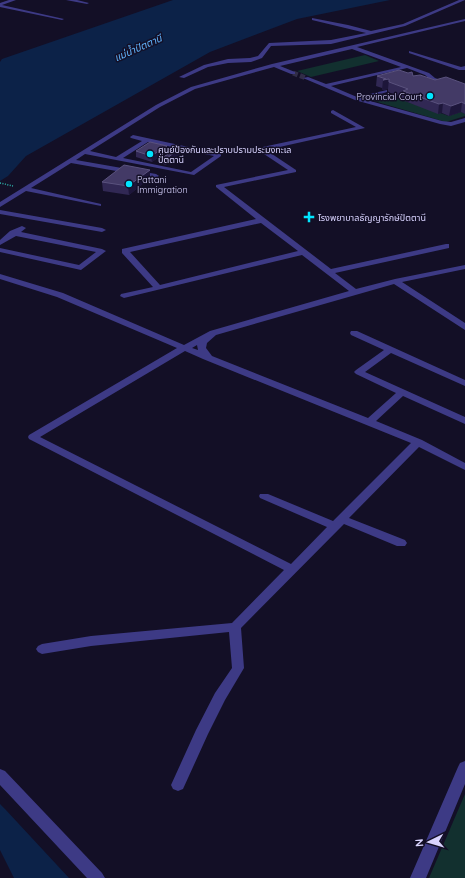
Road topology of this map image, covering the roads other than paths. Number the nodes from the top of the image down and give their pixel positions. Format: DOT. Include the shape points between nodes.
graph roads {
  1 [pos="14,0"];
  2 [pos="68,0"];
  3 [pos="463,0"];
  4 [pos="87,3"];
  5 [pos="0,5"];
  6 [pos="62,19"];
  7 [pos="314,19"];
  8 [pos="465,20"];
  9 [pos="371,32"];
  10 [pos="388,38"];
  11 [pos="352,47"];
  12 [pos="411,52"];
  13 [pos="251,60"];
  14 [pos="274,66"];
  15 [pos="268,67"];
  16 [pos="406,67"];
  17 [pos="465,68"];
  18 [pos="293,73"];
  19 [pos="182,77"];
  20 [pos="306,78"];
  21 [pos="326,86"];
  22 [pos="465,86"];
  23 [pos="458,88"];
  24 [pos="385,91"];
  25 [pos="465,91"];
  26 [pos="357,99"];
  27 [pos="333,112"];
  28 [pos="465,120"];
  29 [pos="133,137"];
  30 [pos="147,140"];
  31 [pos="83,152"];
  32 [pos="118,159"];
  33 [pos="69,161"];
  34 [pos="156,176"];
  35 [pos="25,189"];
  36 [pos="0,204"];
  37 [pos="99,205"];
  38 [pos="0,212"];
  39 [pos="263,220"];
  40 [pos="22,228"];
  41 [pos="102,230"];
  42 [pos="13,234"];
  43 [pos="0,242"];
  44 [pos="446,246"];
  45 [pos="0,250"];
  46 [pos="304,252"];
  47 [pos="465,267"];
  48 [pos="329,272"];
  49 [pos="0,276"];
  50 [pos="395,282"];
  51 [pos="158,288"];
  52 [pos="355,292"];
  53 [pos="124,296"];
  54 [pos="464,325"];
  55 [pos="354,333"];
  56 [pos="206,337"];
  57 [pos="184,348"];
  58 [pos="390,349"];
  59 [pos="209,358"];
  60 [pos="465,383"];
  61 [pos="402,392"];
  62 [pos="465,421"];
  63 [pos="369,422"];
  64 [pos="418,442"];
  65 [pos="465,467"];
  66 [pos="264,496"];
  67 [pos="339,522"];
  68 [pos="401,543"];
  69 [pos="292,569"];
  70 [pos="235,627"];
  71 [pos="42,649"];
  72 [pos="465,767"];
  73 [pos="0,775"];
  74 [pos="178,785"];
  75 [pos="97,878"];
  76 [pos="418,878"];
  1 -- 5 [label="street"];
  2 -- 4 [label="street"];
  3 -- 9 [label="street" via="405,25"];
  5 -- 6 [label="street"];
  7 -- 9 [label="street"];
  8 -- 10 [label="street"];
  9 -- 10 [label="street"];
  9 -- 13 [label="street" via="320,43 288,42 269,45 260,57"];
  10 -- 11 [label="street"];
  11 -- 14 [label="street"];
  11 -- 16 [label="street"];
  12 -- 17 [label="street" via="461,69"];
  13 -- 15 [label="street"];
  13 -- 19 [label="street" via="213,64"];
  14 -- 15 [label="street"];
  14 -- 18 [label="street"];
  15 -- 31 [label="street" via="211,82 175,97"];
  16 -- 21 [label="street"];
  16 -- 23 [label="street" via="427,74 430,79"];
  20 -- 21 [label="street"];
  21 -- 26 [label="street"];
  22 -- 23 [label="street"];
  23 -- 25 [label="street"];
  24 -- 26 [label="street"];
  26 -- 28 [label="street" via="442,123 450,124"];
  27 -- 39 [label="street" via="362,128 260,148 294,172 218,186"];
  29 -- 30 [label="street"];
  30 -- 32 [label="street"];
  30 -- 32 [label="street" via="177,149 219,155 192,174 156,164"];
  31 -- 32 [label="street"];
  31 -- 33 [label="street"];
  33 -- 34 [label="street"];
  33 -- 35 [label="street"];
  35 -- 36 [label="street"];
  35 -- 37 [label="street"];
  38 -- 41 [label="street"];
  39 -- 46 [label="street"];
  39 -- 51 [label="street" via="125,251"];
  40 -- 42 [label="street"];
  42 -- 43 [label="street"];
  42 -- 45 [label="street" via="102,251 81,268"];
  44 -- 48 [label="street"];
  46 -- 48 [label="street"];
  46 -- 51 [label="street"];
  47 -- 50 [label="street"];
  48 -- 52 [label="street"];
  49 -- 57 [label="street" via="60,295"];
  50 -- 52 [label="street"];
  50 -- 54 [label="street"];
  51 -- 53 [label="street"];
  52 -- 56 [label="street"];
  55 -- 58 [label="street"];
  56 -- 57 [label="street"];
  56 -- 59 [label="street" via="200,348"];
  57 -- 59 [label="street"];
  57 -- 69 [label="street" via="33,437"];
  58 -- 60 [label="street"];
  58 -- 61 [label="street" via="359,372"];
  59 -- 63 [label="street"];
  61 -- 62 [label="street"];
  61 -- 63 [label="street"];
  63 -- 64 [label="street"];
  64 -- 65 [label="street"];
  64 -- 67 [label="street"];
  66 -- 67 [label="street"];
  67 -- 68 [label="street"];
  67 -- 69 [label="street"];
  69 -- 70 [label="street"];
  70 -- 71 [label="street" via="91,641"];
  70 -- 74 [label="street" via="238,668 201,734"];
  72 -- 76 [label="street"];
  73 -- 75 [label="street"];
}
